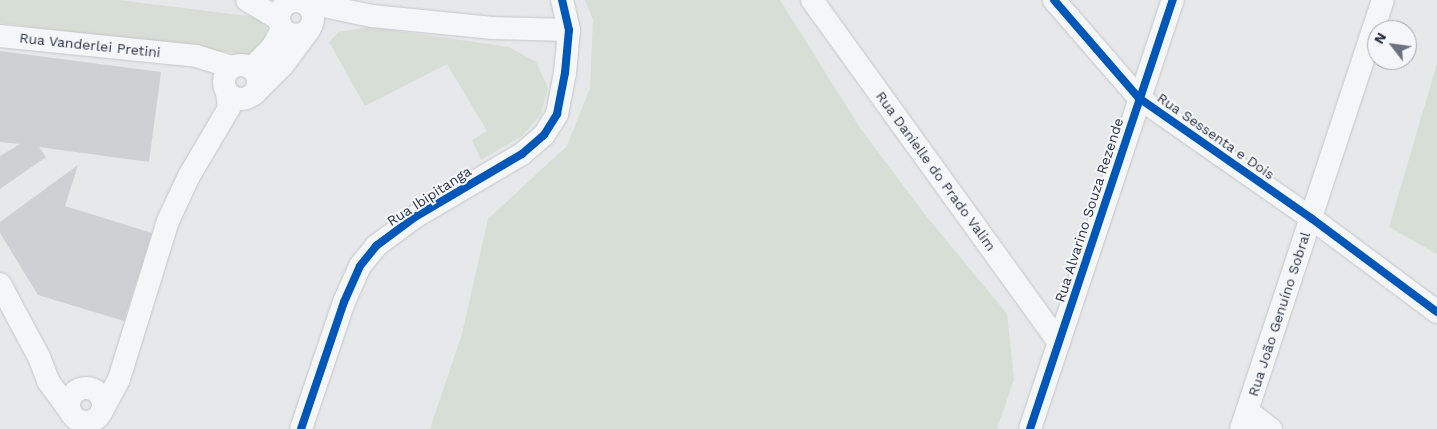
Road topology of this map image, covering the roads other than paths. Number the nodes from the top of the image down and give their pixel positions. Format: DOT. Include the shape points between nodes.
graph roads {
  1 [pos="247,0"];
  2 [pos="252,0"];
  3 [pos="562,0"];
  4 [pos="812,0"];
  5 [pos="1054,0"];
  6 [pos="1173,0"];
  7 [pos="1383,0"];
  8 [pos="286,14"];
  9 [pos="372,16"];
  10 [pos="310,28"];
  11 [pos="569,30"];
  12 [pos="0,36"];
  13 [pos="239,84"];
  14 [pos="1139,98"];
  15 [pos="1311,218"];
  16 [pos="0,284"];
  17 [pos="1437,312"];
  18 [pos="1059,342"];
  19 [pos="124,354"];
  20 [pos="39,357"];
  21 [pos="81,389"];
  22 [pos="85,420"];
  23 [pos="1244,420"];
  24 [pos="301,429"];
  25 [pos="1030,429"];
  26 [pos="1272,429"];
  1 -- 8 [label="street"];
  2 -- 8 [label="street"];
  3 -- 11 [label="street, Rua Ibipitanga"];
  4 -- 18 [label="street, Rua Danielle do Prado Valim"];
  5 -- 14 [label="street, Rua Sessenta e Dois"];
  6 -- 14 [label="street, Rua Alvarino Souza Rezende"];
  7 -- 15 [label="street, Rua João Genuíno Sobral"];
  8 -- 9 [label="street"];
  8 -- 10 [label="street" via="311,10"];
  8 -- 10 [label="street" via="290,35 300,35"];
  8 -- 13 [label="street" via="273,46"];
  9 -- 10 [label="street"];
  9 -- 11 [label="street" via="492,28"];
  10 -- 13 [label="street" via="283,65"];
  11 -- 24 [label="street, Rua Ibipitanga" via="557,114 544,135 522,154 415,217 376,246 360,266 344,302"];
  12 -- 13 [label="street, Rua Vanderlei Pretini" via="196,56"];
  13 -- 19 [label="street" via="168,220"];
  14 -- 15 [label="street, Rua Sessenta e Dois"];
  14 -- 18 [label="street, Rua Alvarino Souza Rezende"];
  15 -- 17 [label="street, Rua Sessenta e Dois"];
  15 -- 23 [label="street, Rua João Genuíno Sobral"];
  16 -- 20 [label="street"];
  18 -- 25 [label="street, Rua Alvarino Souza Rezende"];
  19 -- 21 [label="street" via="104,379"];
  19 -- 22 [label="street" via="119,379"];
  20 -- 21 [label="street"];
  20 -- 22 [label="street" via="52,389"];
  21 -- 22 [label="street" via="71,397"];
  21 -- 22 [label="street" via="100,395"];
  23 -- 26 [label="street"];
}
